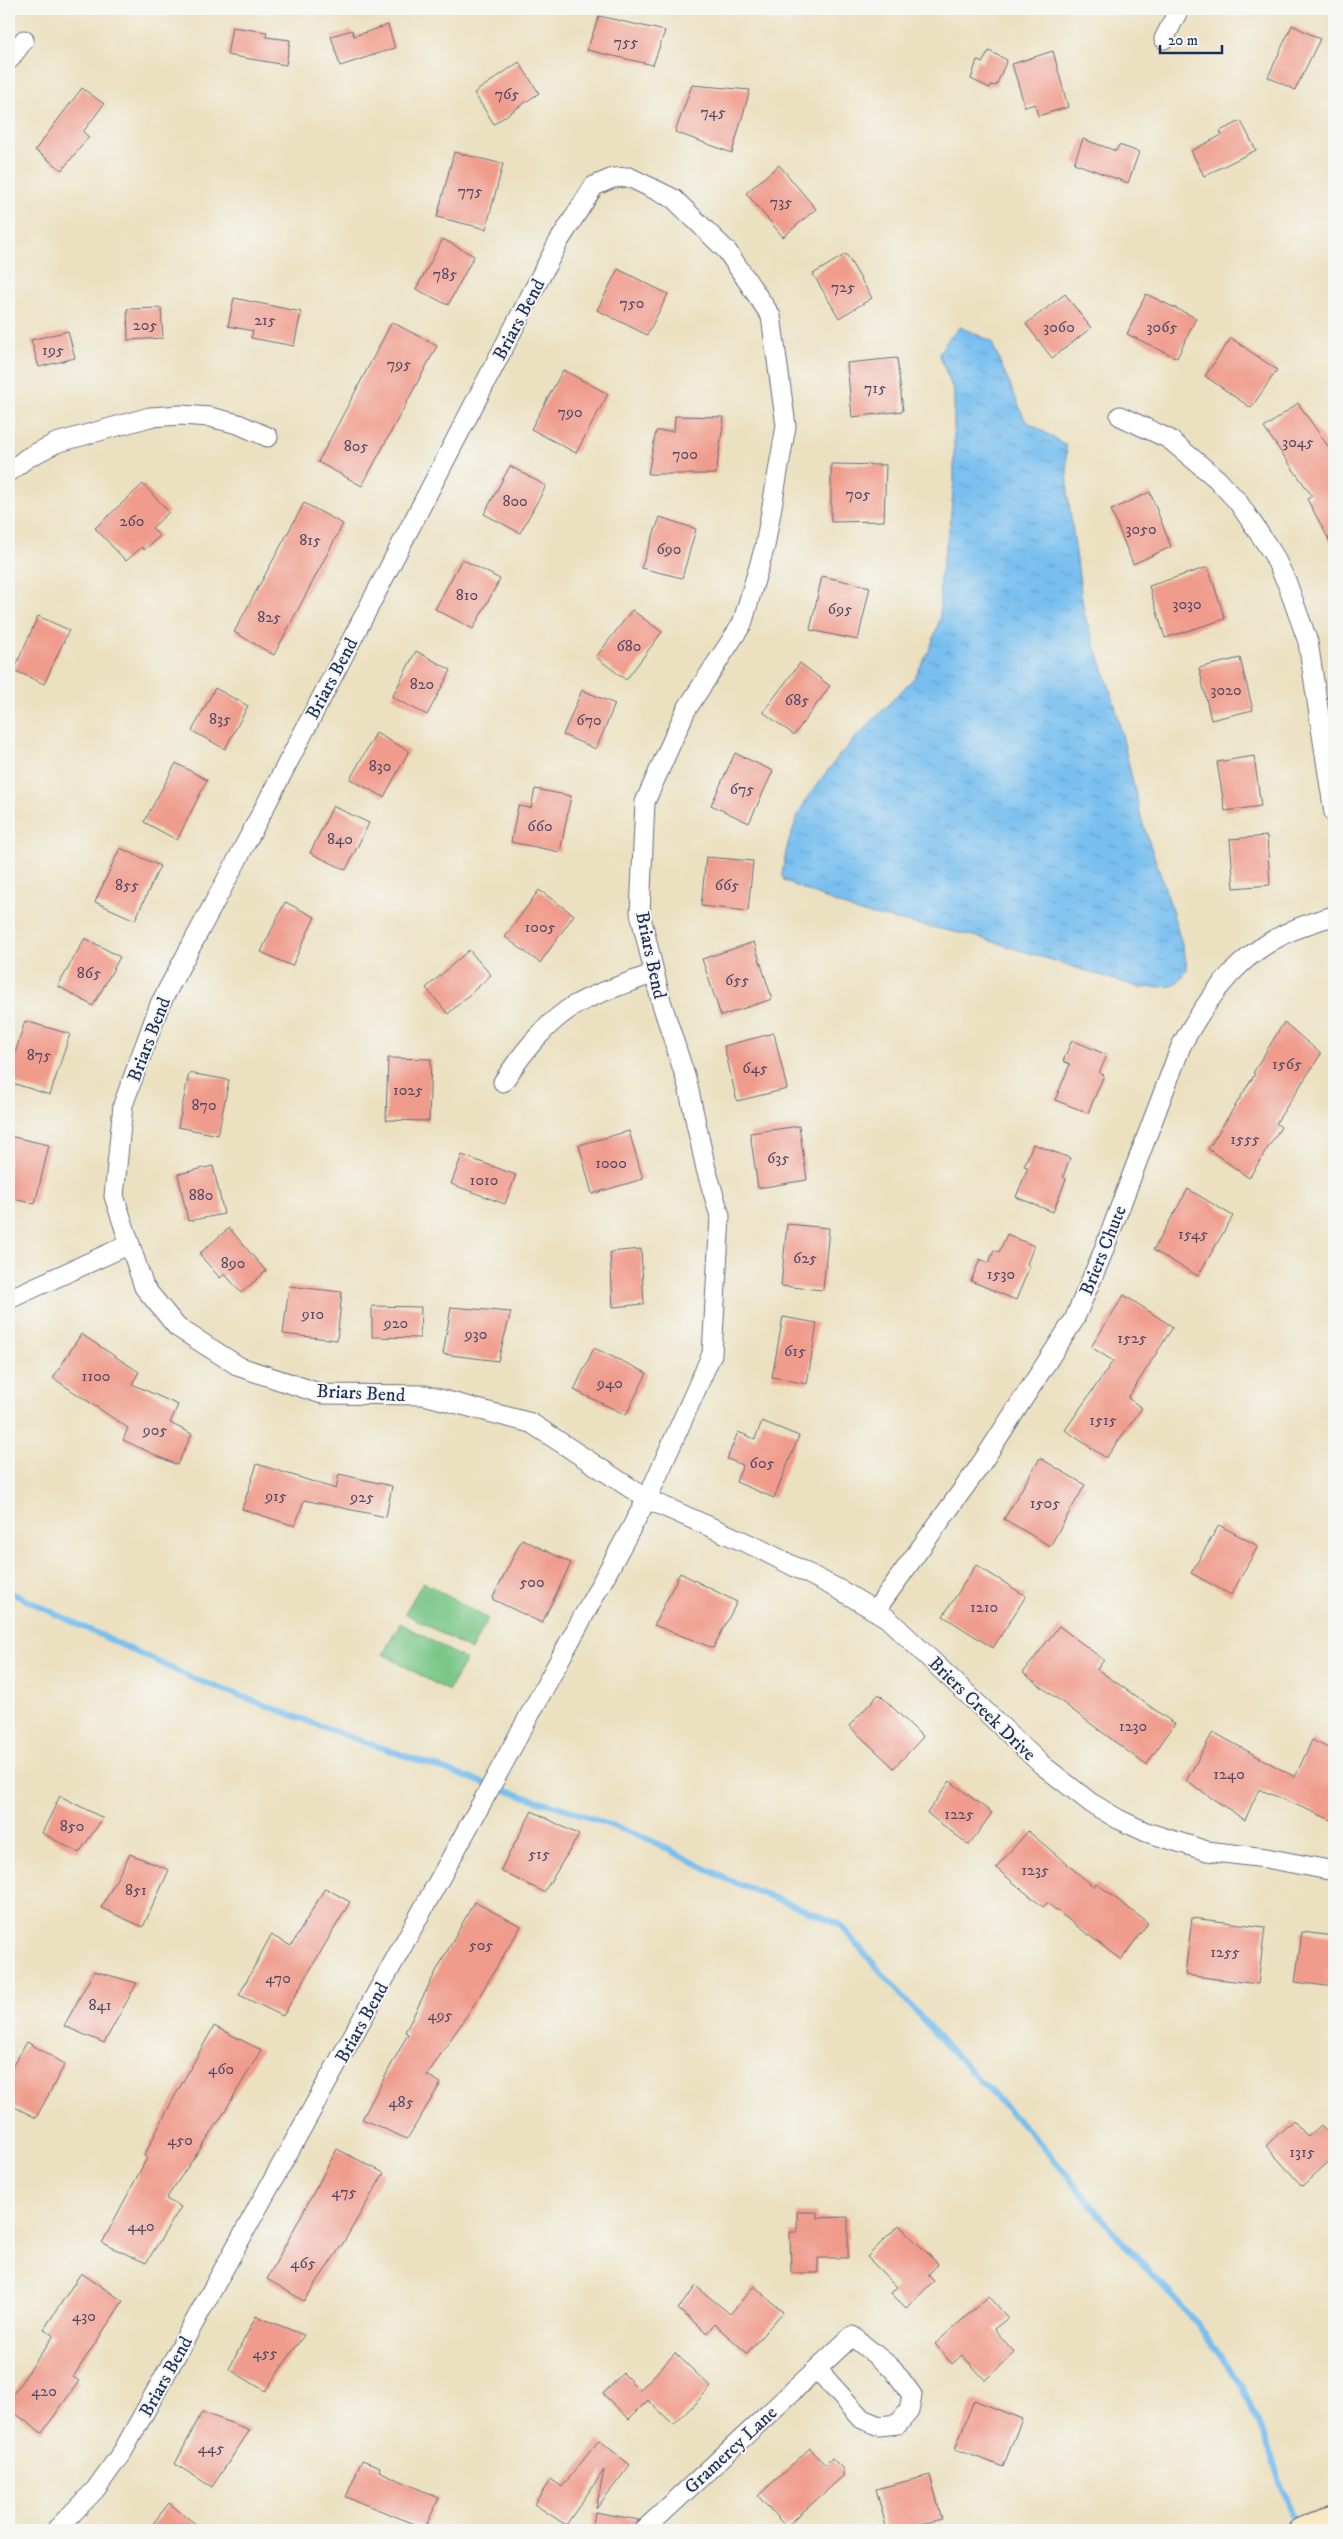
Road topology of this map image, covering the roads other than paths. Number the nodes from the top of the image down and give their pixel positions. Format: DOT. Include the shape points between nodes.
graph roads {
  1 [pos="1179,9"];
  2 [pos="1164,38"];
  3 [pos="24,40"];
  4 [pos="9,60"];
  5 [pos="1120,416"];
  6 [pos="268,437"];
  7 [pos="9,472"];
  8 [pos="1334,813"];
  9 [pos="1334,916"];
  10 [pos="654,973"];
  11 [pos="503,1082"];
  12 [pos="130,1244"];
  13 [pos="9,1300"];
  14 [pos="647,1500"];
  15 [pos="875,1611"];
  16 [pos="1334,1871"];
  17 [pos="817,2369"];
  18 [pos="1334,2520"];
  19 [pos="56,2530"];
  20 [pos="644,2530"];
  21 [pos="1302,2530"];
  1 -- 2 [label="street"];
  3 -- 4 [label="street"];
  5 -- 8 [label="street" via="1169,438 1217,478 1238,502 1273,554 1288,583 1308,642"];
  6 -- 7 [label="street" via="238,424 210,417 150,417 56,443"];
  9 -- 15 [label="street, Briers Chute" via="1286,932 1259,947 1235,968 1196,1018 1181,1046 1074,1320 979,1467"];
  10 -- 11 [label="street" via="574,1006 542,1032"];
  10 -- 12 [label="street, Briars Bend" via="640,913 645,802 686,710 742,624 765,546 786,426 771,316 727,250 674,199 629,177 613,178 594,186 559,241 160,1004 123,1105 114,1196"];
  10 -- 14 [label="street, Briars Bend" via="687,1082 720,1216 712,1354"];
  12 -- 13 [label="street"];
  12 -- 14 [label="street, Briars Bend" via="144,1287 177,1327 240,1368 322,1394 424,1395 531,1423"];
  14 -- 15 [label="street, Briers Creek Drive" via="758,1548"];
  14 -- 19 [label="street, Briars Bend" via="123,2451 95,2490"];
  15 -- 16 [label="street, Briers Creek Drive" via="887,1618 1065,1784 1118,1819 1146,1832 1206,1851"];
  17 -- 17 [label="street, Gramercy Lane" via="852,2336 892,2369 912,2395 909,2411 898,2424 879,2426 862,2419"];
  17 -- 20 [label="street, Gramercy Lane"];
  18 -- 21 [label="street"];
}
